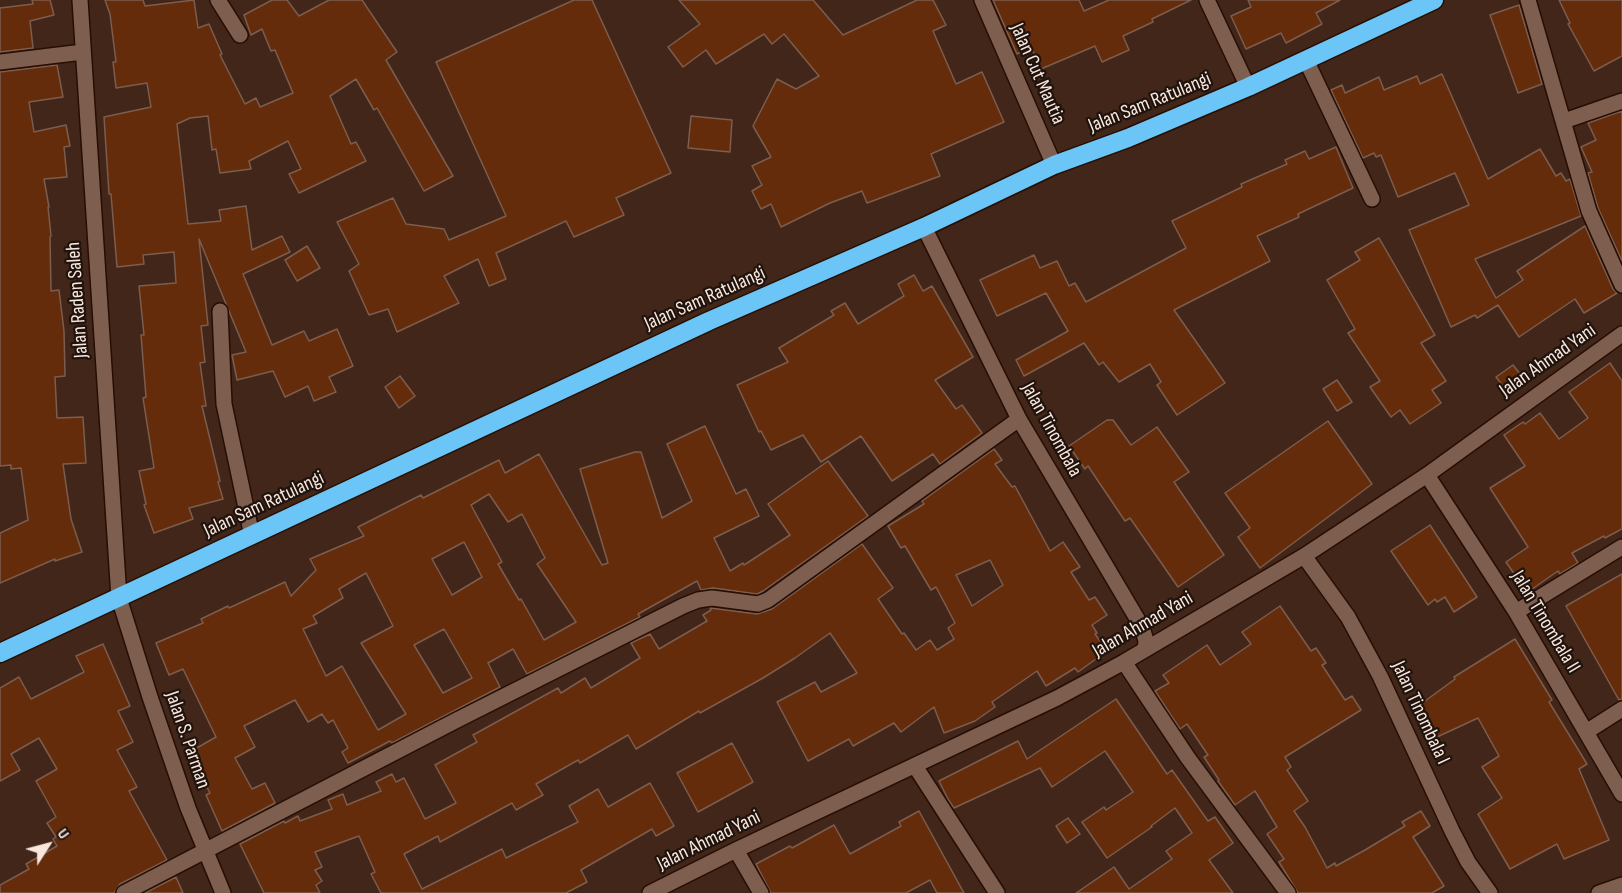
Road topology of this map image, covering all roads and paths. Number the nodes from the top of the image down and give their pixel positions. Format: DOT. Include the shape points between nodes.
graph roads {
  1 [pos="80,0"];
  2 [pos="218,0"];
  3 [pos="982,0"];
  4 [pos="1207,0"];
  5 [pos="1434,0"];
  6 [pos="1528,0"];
  7 [pos="240,35"];
  8 [pos="83,52"];
  9 [pos="1305,60"];
  10 [pos="0,62"];
  11 [pos="1248,87"];
  12 [pos="1622,100"];
  13 [pos="1564,122"];
  14 [pos="1054,165"];
  15 [pos="1372,200"];
  16 [pos="924,227"];
  17 [pos="1622,285"];
  18 [pos="220,311"];
  19 [pos="1622,334"];
  20 [pos="1019,419"];
  21 [pos="1427,475"];
  22 [pos="252,536"];
  23 [pos="1622,547"];
  24 [pos="1304,555"];
  25 [pos="119,598"];
  26 [pos="1516,612"];
  27 [pos="1145,649"];
  28 [pos="0,652"];
  29 [pos="1124,662"];
  30 [pos="1622,709"];
  31 [pos="1586,732"];
  32 [pos="915,766"];
  33 [pos="1622,794"];
  34 [pos="736,850"];
  35 [pos="204,851"];
  36 [pos="1622,885"];
  37 [pos="124,893"];
  38 [pos="223,893"];
  39 [pos="651,893"];
  40 [pos="760,893"];
  41 [pos="997,893"];
  42 [pos="1288,893"];
  43 [pos="1490,893"];
  44 [pos="1599,893"];
  1 -- 8 [label="street, Jalan Raden Saleh"];
  2 -- 7 [label="street"];
  3 -- 14 [label="street, Jalan Cut Mautia"];
  4 -- 11 [label="street"];
  5 -- 9 [label="highway, Jalan Sam Ratulangi"];
  6 -- 13 [label="street"];
  8 -- 10 [label="street"];
  8 -- 25 [label="street, Jalan Raden Saleh"];
  9 -- 11 [label="highway, Jalan Sam Ratulangi"];
  9 -- 15 [label="street"];
  11 -- 14 [label="highway, Jalan Sam Ratulangi"];
  12 -- 13 [label="street"];
  13 -- 17 [label="street" via="1589,211"];
  14 -- 16 [label="highway, Jalan Sam Ratulangi"];
  16 -- 20 [label="street, Jalan Tinombala"];
  16 -- 22 [label="highway, Jalan Sam Ratulangi" via="546,396"];
  18 -- 22 [label="street" via="224,404"];
  19 -- 21 [label="street, Jalan Ahmad Yani"];
  20 -- 27 [label="street, Jalan Tinombala" via="1142,627"];
  20 -- 35 [label="street" via="768,600 758,604 712,597 683,606"];
  21 -- 24 [label="street, Jalan Ahmad Yani"];
  21 -- 26 [label="street, Jalan Tinombala II"];
  22 -- 25 [label="highway, Jalan Sam Ratulangi"];
  23 -- 26 [label="street"];
  24 -- 27 [label="street, Jalan Ahmad Yani"];
  24 -- 43 [label="street, Jalan Tinombala I" via="1348,617 1452,831"];
  25 -- 28 [label="highway, Jalan Sam Ratulangi"];
  25 -- 35 [label="street, Jalan S. Parman"];
  26 -- 31 [label="street, Jalan Tinombala II"];
  27 -- 29 [label="street, Jalan Ahmad Yani"];
  29 -- 32 [label="street, Jalan Ahmad Yani"];
  29 -- 42 [label="street" via="1188,758"];
  30 -- 31 [label="street"];
  31 -- 33 [label="street, Jalan Tinombala II"];
  32 -- 34 [label="street, Jalan Ahmad Yani"];
  32 -- 41 [label="street"];
  34 -- 39 [label="street, Jalan Ahmad Yani"];
  34 -- 40 [label="street"];
  35 -- 37 [label="street"];
  35 -- 38 [label="street, Jalan S. Parman"];
  36 -- 44 [label="street"];
}
